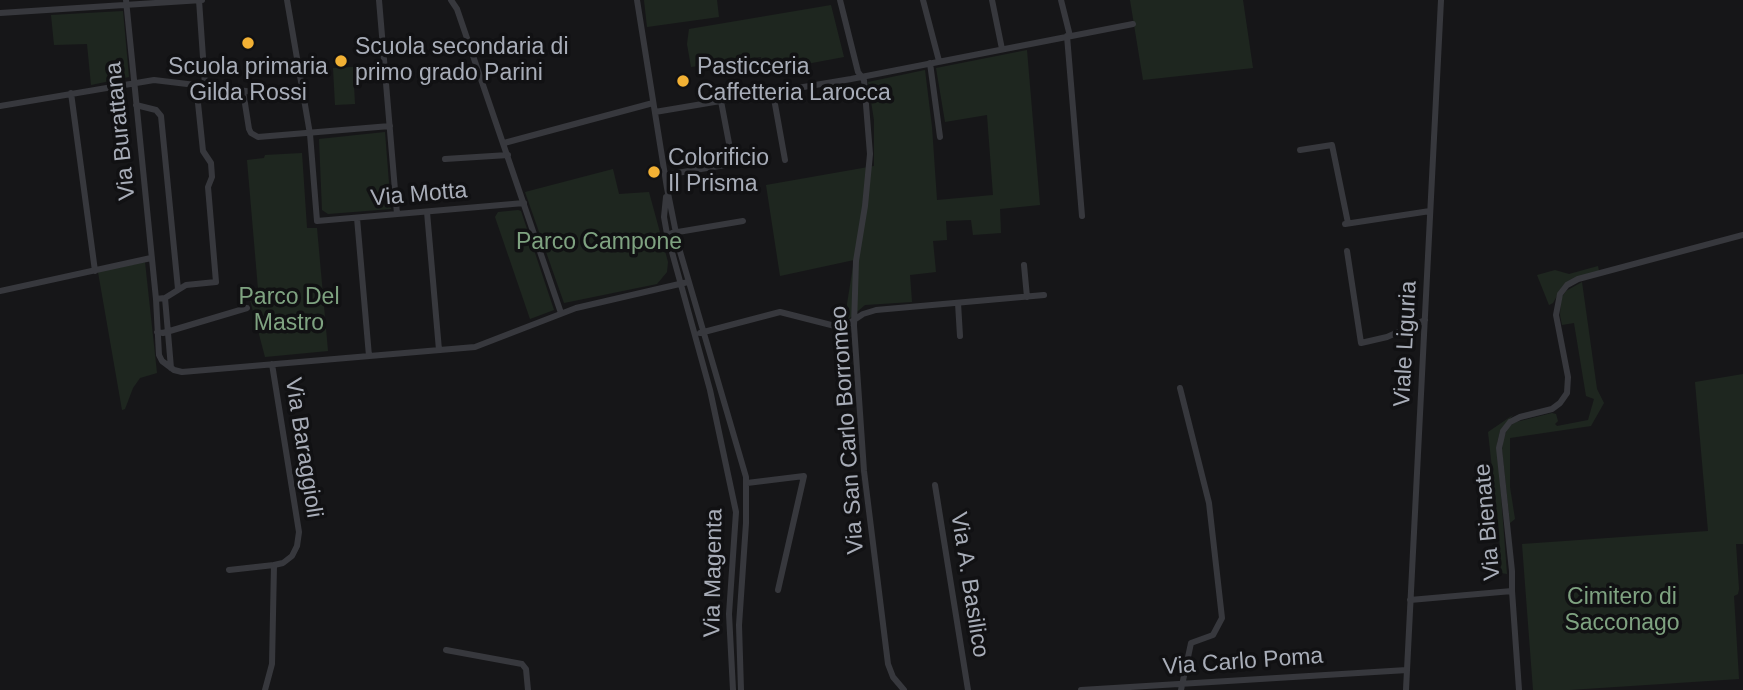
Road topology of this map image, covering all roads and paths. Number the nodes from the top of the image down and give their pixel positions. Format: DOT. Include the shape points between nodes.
graph roads {
  1 [pos="201,0"];
  2 [pos="287,0"];
  3 [pos="379,0"];
  4 [pos="451,0"];
  5 [pos="637,0"];
  6 [pos="840,0"];
  7 [pos="923,0"];
  8 [pos="992,0"];
  9 [pos="1061,0"];
  10 [pos="1441,0"];
  11 [pos="136,2"];
  12 [pos="126,3"];
  13 [pos="0,13"];
  14 [pos="1133,24"];
  15 [pos="1068,36"];
  16 [pos="1002,49"];
  17 [pos="939,61"];
  18 [pos="930,63"];
  19 [pos="861,76"];
  20 [pos="133,82"];
  21 [pos="196,84"];
  22 [pos="205,86"];
  23 [pos="217,87"];
  24 [pos="243,91"];
  25 [pos="71,93"];
  26 [pos="773,93"];
  27 [pos="304,98"];
  28 [pos="721,101"];
  29 [pos="198,102"];
  30 [pos="653,103"];
  31 [pos="136,105"];
  32 [pos="0,106"];
  33 [pos="655,112"];
  34 [pos="390,126"];
  35 [pos="310,134"];
  36 [pos="940,137"];
  37 [pos="504,142"];
  38 [pos="1300,150"];
  39 [pos="508,155"];
  40 [pos="444,159"];
  41 [pos="785,160"];
  42 [pos="665,175"];
  43 [pos="667,188"];
  44 [pos="524,203"];
  45 [pos="1430,211"];
  46 [pos="427,212"];
  47 [pos="397,214"];
  48 [pos="1082,216"];
  49 [pos="357,218"];
  50 [pos="743,221"];
  51 [pos="676,232"];
  52 [pos="667,234"];
  53 [pos="1743,235"];
  54 [pos="1347,251"];
  55 [pos="151,258"];
  56 [pos="1024,265"];
  57 [pos="95,271"];
  58 [pos="685,283"];
  59 [pos="178,289"];
  60 [pos="0,291"];
  61 [pos="1044,295"];
  62 [pos="1027,297"];
  63 [pos="166,298"];
  64 [pos="156,299"];
  65 [pos="958,303"];
  66 [pos="247,308"];
  67 [pos="561,313"];
  68 [pos="855,320"];
  69 [pos="1425,320"];
  70 [pos="168,331"];
  71 [pos="157,332"];
  72 [pos="703,332"];
  73 [pos="695,335"];
  74 [pos="960,336"];
  75 [pos="439,350"];
  76 [pos="369,356"];
  77 [pos="272,364"];
  78 [pos="171,368"];
  79 [pos="1181,388"];
  80 [pos="747,482"];
  81 [pos="934,485"];
  82 [pos="736,522"];
  83 [pos="746,523"];
  84 [pos="274,565"];
  85 [pos="229,570"];
  86 [pos="778,590"];
  87 [pos="1511,591"];
  88 [pos="1410,600"];
  89 [pos="446,650"];
  90 [pos="1407,670"];
  91 [pos="1182,687"];
  92 [pos="265,690"];
  93 [pos="528,690"];
  94 [pos="733,690"];
  95 [pos="741,690"];
  96 [pos="904,690"];
  97 [pos="968,690"];
  98 [pos="1081,690"];
  99 [pos="1406,690"];
  100 [pos="1518,690"];
  1 -- 11 [label="street"];
  1 -- 22 [label="street"];
  2 -- 27 [label="street"];
  3 -- 34 [label="street"];
  4 -- 37 [label="street"];
  5 -- 30 [label="street, Via Magenta"];
  6 -- 19 [label="street, Via San Carlo Borromeo"];
  7 -- 17 [label="street"];
  8 -- 16 [label="street"];
  9 -- 15 [label="street"];
  10 -- 45 [label="street, Viale Liguria"];
  11 -- 12 [label="street"];
  12 -- 13 [label="street"];
  12 -- 20 [label="street, Via Burattana"];
  14 -- 15 [label="street"];
  15 -- 16 [label="street"];
  15 -- 48 [label="street"];
  16 -- 17 [label="street"];
  17 -- 18 [label="street"];
  18 -- 19 [label="street"];
  18 -- 36 [label="street"];
  19 -- 26 [label="street"];
  19 -- 68 [label="street, Via San Carlo Borromeo" via="870,160 856,266"];
  20 -- 21 [label="street"];
  20 -- 25 [label="street"];
  20 -- 31 [label="street, Via Burattana"];
  21 -- 22 [label="street"];
  21 -- 29 [label="street"];
  22 -- 23 [label="street"];
  23 -- 24 [label="street"];
  23 -- 29 [label="street"];
  24 -- 27 [label="street"];
  24 -- 35 [label="street" via="254,136"];
  25 -- 32 [label="street"];
  25 -- 57 [label="street"];
  26 -- 28 [label="street"];
  26 -- 41 [label="street"];
  27 -- 35 [label="street"];
  28 -- 33 [label="street"];
  28 -- 42 [label="street" via="732,161"];
  29 -- 59 [label="street" via="203,152 211,163 208,187 216,282"];
  30 -- 33 [label="street, Via Magenta"];
  30 -- 37 [label="street"];
  31 -- 55 [label="street, Via Burattana"];
  31 -- 59 [label="street" via="161,115"];
  33 -- 42 [label="street, Via Magenta"];
  34 -- 35 [label="street"];
  34 -- 47 [label="street"];
  35 -- 49 [label="street, Via Motta" via="318,221"];
  37 -- 39 [label="street"];
  38 -- 45 [label="street" via="1333,146 1346,224"];
  39 -- 40 [label="street"];
  39 -- 44 [label="street"];
  42 -- 43 [label="street, Via Magenta"];
  43 -- 51 [label="street, Via Magenta"];
  43 -- 52 [label="street, Via Magenta"];
  44 -- 46 [label="street, Via Motta"];
  44 -- 67 [label="street"];
  45 -- 69 [label="street, Viale Liguria"];
  46 -- 47 [label="street, Via Motta"];
  46 -- 75 [label="street"];
  47 -- 49 [label="street, Via Motta"];
  49 -- 76 [label="street"];
  50 -- 51 [label="street"];
  51 -- 52 [label="street"];
  51 -- 58 [label="street, Via Magenta"];
  52 -- 58 [label="street, Via Magenta"];
  53 -- 87 [label="street, Via Bienate" via="1578,279 1562,292 1556,315 1567,393 1552,409 1510,422 1499,443"];
  54 -- 69 [label="street" via="1361,342 1383,339"];
  55 -- 57 [label="street"];
  55 -- 64 [label="street, Via Burattana"];
  56 -- 62 [label="street"];
  57 -- 60 [label="street"];
  58 -- 67 [label="street"];
  58 -- 72 [label="street, Via Magenta"];
  58 -- 73 [label="street, Via Magenta"];
  59 -- 63 [label="street"];
  61 -- 62 [label="street"];
  62 -- 65 [label="street"];
  63 -- 64 [label="street"];
  63 -- 70 [label="street"];
  64 -- 71 [label="street, Via Burattana"];
  65 -- 68 [label="street" via="876,310"];
  65 -- 74 [label="street"];
  66 -- 70 [label="street"];
  67 -- 75 [label="street" via="478,346"];
  68 -- 72 [label="street" via="835,326 780,312"];
  68 -- 96 [label="street, Via San Carlo Borromeo" via="864,471 888,664"];
  69 -- 88 [label="street, Viale Liguria"];
  70 -- 71 [label="street"];
  70 -- 78 [label="street"];
  71 -- 78 [label="street, Via Burattana" via="160,358"];
  72 -- 73 [label="street"];
  72 -- 80 [label="street, Via Magenta"];
  73 -- 82 [label="street, Via Magenta"];
  75 -- 76 [label="street"];
  76 -- 77 [label="street"];
  77 -- 78 [label="street" via="182,372"];
  77 -- 84 [label="street, Via Baraggioli" via="299,527 292,556"];
  79 -- 91 [label="street" via="1209,503 1222,618 1213,635 1191,643"];
  80 -- 83 [label="street, Via Magenta"];
  80 -- 86 [label="street, Via Magenta" via="804,476"];
  81 -- 97 [label="street, Via A. Basilico"];
  82 -- 83 [label="street"];
  82 -- 94 [label="street, Via Magenta" via="729,614"];
  83 -- 95 [label="street, Via Magenta" via="738,625"];
  84 -- 85 [label="street"];
  84 -- 92 [label="street" via="272,664"];
  87 -- 88 [label="street"];
  87 -- 100 [label="street, Via Bienate"];
  88 -- 90 [label="street, Viale Liguria"];
  89 -- 93 [label="street" via="522,664"];
  90 -- 91 [label="street, Via Carlo Poma"];
  90 -- 99 [label="street, Viale Liguria"];
  91 -- 98 [label="street, Via Carlo Poma"];
}
